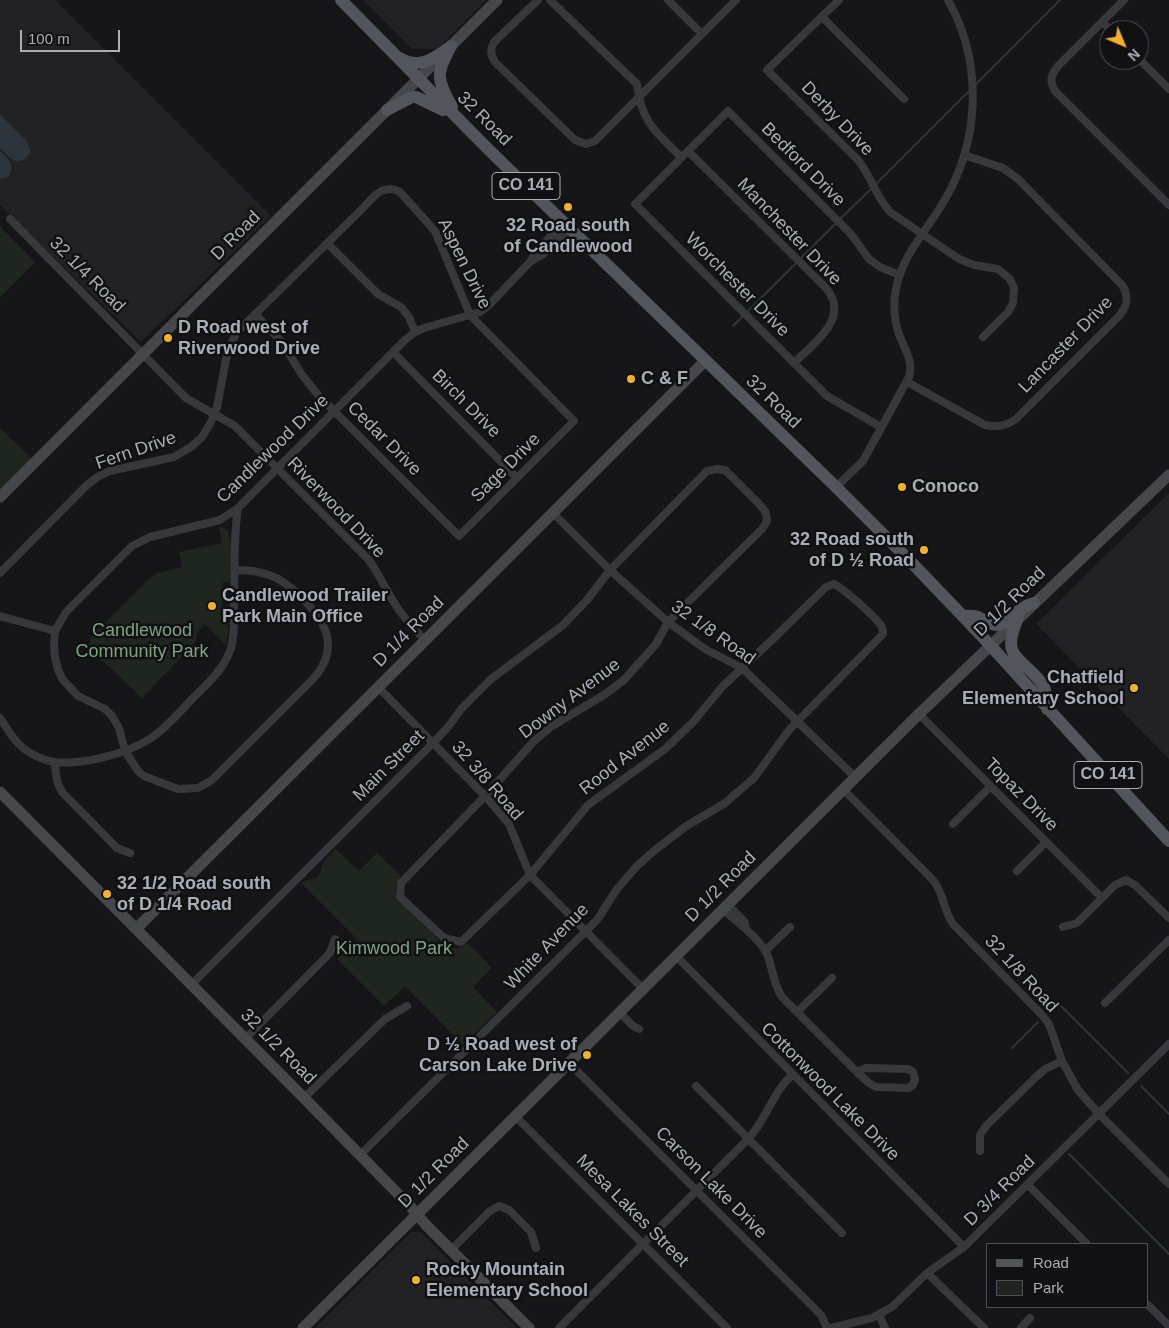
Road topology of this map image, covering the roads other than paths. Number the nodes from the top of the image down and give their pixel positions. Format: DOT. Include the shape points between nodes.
graph roads {
  1 [pos="341,0"];
  2 [pos="497,0"];
  3 [pos="538,0"];
  4 [pos="550,0"];
  5 [pos="668,0"];
  6 [pos="736,0"];
  7 [pos="839,0"];
  8 [pos="948,0"];
  9 [pos="1124,0"];
  10 [pos="822,17"];
  11 [pos="1104,20"];
  12 [pos="1099,25"];
  13 [pos="702,34"];
  14 [pos="452,46"];
  15 [pos="390,51"];
  16 [pos="1149,69"];
  17 [pos="418,79"];
  18 [pos="1169,89"];
  19 [pos="638,97"];
  20 [pos="904,99"];
  21 [pos="387,110"];
  22 [pos="458,119"];
  23 [pos="688,151"];
  24 [pos="964,155"];
  25 [pos="681,157"];
  26 [pos="389,189"];
  27 [pos="1169,205"];
  28 [pos="10,219"];
  29 [pos="567,225"];
  30 [pos="921,233"];
  31 [pos="327,243"];
  32 [pos="900,275"];
  33 [pos="255,314"];
  34 [pos="470,315"];
  35 [pos="415,332"];
  36 [pos="983,337"];
  37 [pos="392,352"];
  38 [pos="142,354"];
  39 [pos="706,360"];
  40 [pos="794,363"];
  41 [pos="907,382"];
  42 [pos="334,411"];
  43 [pos="213,414"];
  44 [pos="574,421"];
  45 [pos="881,427"];
  46 [pos="277,468"];
  47 [pos="707,471"];
  48 [pos="1169,475"];
  49 [pos="517,478"];
  50 [pos="836,487"];
  51 [pos="0,497"];
  52 [pos="238,508"];
  53 [pos="553,513"];
  54 [pos="459,536"];
  55 [pos="235,570"];
  56 [pos="610,570"];
  57 [pos="0,573"];
  58 [pos="1034,603"];
  59 [pos="0,616"];
  60 [pos="962,616"];
  61 [pos="1018,618"];
  62 [pos="668,622"];
  63 [pos="56,631"];
  64 [pos="883,634"];
  65 [pos="426,640"];
  66 [pos="990,645"];
  67 [pos="742,668"];
  68 [pos="378,687"];
  69 [pos="1047,709"];
  70 [pos="919,714"];
  71 [pos="0,718"];
  72 [pos="798,720"];
  73 [pos="433,743"];
  74 [pos="125,751"];
  75 [pos="55,762"];
  76 [pos="856,778"];
  77 [pos="991,786"];
  78 [pos="844,790"];
  79 [pos="0,792"];
  80 [pos="485,796"];
  81 [pos="953,824"];
  82 [pos="1169,841"];
  83 [pos="1046,842"];
  84 [pos="130,853"];
  85 [pos="1017,871"];
  86 [pos="530,874"];
  87 [pos="1102,898"];
  88 [pos="726,907"];
  89 [pos="1169,918"];
  90 [pos="790,927"];
  91 [pos="1063,927"];
  92 [pos="136,929"];
  93 [pos="585,931"];
  94 [pos="336,939"];
  95 [pos="1169,940"];
  96 [pos="460,942"];
  97 [pos="765,951"];
  98 [pos="676,956"];
  99 [pos="832,978"];
  100 [pos="191,985"];
  101 [pos="643,989"];
  102 [pos="1106,1003"];
  103 [pos="407,1006"];
  104 [pos="619,1012"];
  105 [pos="797,1012"];
  106 [pos="639,1029"];
  107 [pos="245,1039"];
  108 [pos="1169,1044"];
  109 [pos="1062,1061"];
  110 [pos="569,1063"];
  111 [pos="857,1072"];
  112 [pos="792,1075"];
  113 [pos="696,1086"];
  114 [pos="304,1098"];
  115 [pos="1099,1114"];
  116 [pos="515,1116"];
  117 [pos="748,1139"];
  118 [pos="980,1151"];
  119 [pos="360,1155"];
  120 [pos="1169,1184"];
  121 [pos="1028,1185"];
  122 [pos="697,1190"];
  123 [pos="417,1214"];
  124 [pos="842,1233"];
  125 [pos="1086,1243"];
  126 [pos="643,1244"];
  127 [pos="964,1247"];
  128 [pos="536,1248"];
  129 [pos="450,1250"];
  130 [pos="927,1273"];
  131 [pos="1149,1306"];
  132 [pos="879,1315"];
  133 [pos="1030,1318"];
  134 [pos="1169,1326"];
  135 [pos="303,1328"];
  136 [pos="528,1328"];
  137 [pos="559,1328"];
  138 [pos="727,1328"];
  139 [pos="827,1328"];
  140 [pos="832,1328"];
  141 [pos="885,1328"];
  142 [pos="984,1328"];
  143 [pos="1021,1328"];
  1 -- 15 [label="main road, 32 Road / CO 141"];
  2 -- 14 [label="street, D Road"];
  3 -- 19 [label="street" via="494,42 492,56 569,134 580,143 592,143"];
  4 -- 19 [label="street" via="637,84"];
  5 -- 13 [label="street"];
  6 -- 13 [label="street"];
  7 -- 10 [label="street"];
  8 -- 24 [label="street" via="966,44 972,78 972,117"];
  9 -- 11 [label="street"];
  10 -- 20 [label="street"];
  10 -- 30 [label="street, Derby Drive" via="767,70 858,160 885,207"];
  12 -- 27 [label="street" via="1058,66 1051,76 1051,83 1055,91"];
  13 -- 19 [label="street"];
  14 -- 15 [label="main road" via="422,63 409,62"];
  14 -- 17 [label="street, D Road"];
  14 -- 22 [label="main road" via="439,73 442,87"];
  15 -- 17 [label="main road, 32 Road / CO 141"];
  16 -- 18 [label="street"];
  17 -- 21 [label="street, D Road"];
  17 -- 22 [label="main road, 32 Road / CO 141"];
  19 -- 25 [label="street" via="650,125"];
  21 -- 22 [label="main road" via="416,97"];
  21 -- 38 [label="street, D Road"];
  22 -- 29 [label="main road, 32 Road / CO 141"];
  23 -- 25 [label="street, Worchester Drive"];
  23 -- 32 [label="street, Bedford Drive" via="728,111 851,234 869,259"];
  23 -- 40 [label="street, Manchester Drive" via="832,297 835,312 830,326"];
  24 -- 30 [label="street" via="941,207"];
  24 -- 41 [label="street, Lancaster Drive" via="1003,168 1018,179 1122,285 1127,303 1120,315 1016,419 1007,424 998,427 985,425"];
  25 -- 40 [label="street, Worchester Drive" via="635,204"];
  26 -- 31 [label="street, Fern Drive" via="377,193"];
  26 -- 34 [label="street, Aspen Drive" via="400,192 435,231"];
  28 -- 38 [label="street, 32 1/4 Road"];
  29 -- 34 [label="street, Candlewood Drive" via="542,255 530,262 480,312"];
  29 -- 39 [label="main road, 32 Road / CO 141"];
  30 -- 32 [label="street"];
  30 -- 36 [label="street, Derby Drive" via="963,261 998,269 1010,279 1014,288 1013,303"];
  31 -- 33 [label="street, Fern Drive"];
  31 -- 35 [label="street" via="378,294 401,307"];
  32 -- 41 [label="street" via="895,315 898,334 910,362"];
  33 -- 42 [label="street, Cedar Drive" via="277,336 302,375"];
  33 -- 43 [label="street, Fern Drive" via="230,343"];
  34 -- 35 [label="street, Candlewood Drive"];
  34 -- 44 [label="street, Aspen Drive"];
  35 -- 37 [label="street, Candlewood Drive"];
  37 -- 42 [label="street, Candlewood Drive"];
  37 -- 49 [label="street, Birch Drive"];
  38 -- 43 [label="street, Riverwood Drive" via="186,398"];
  38 -- 51 [label="street, D Road"];
  39 -- 50 [label="main road, 32 Road / CO 141"];
  39 -- 53 [label="street, D 1/4 Road"];
  40 -- 45 [label="street, Worchester Drive" via="827,396"];
  41 -- 45 [label="street"];
  42 -- 46 [label="street, Candlewood Drive"];
  42 -- 54 [label="street, Cedar Drive"];
  43 -- 46 [label="street, Riverwood Drive" via="235,426"];
  43 -- 57 [label="street, Fern Drive" via="202,437 184,452 99,476"];
  44 -- 49 [label="street, Sage Drive"];
  45 -- 50 [label="street" via="863,461"];
  46 -- 52 [label="street, Candlewood Drive"];
  46 -- 65 [label="street, Riverwood Drive" via="368,559 394,603"];
  47 -- 56 [label="street, Main Street"];
  47 -- 62 [label="street, Downy Avenue" via="725,470 761,506 767,520 762,529"];
  48 -- 58 [label="street, D 1/2 Road"];
  49 -- 54 [label="street, Sage Drive"];
  50 -- 60 [label="main road, 32 Road / CO 141"];
  52 -- 55 [label="street"];
  52 -- 63 [label="street, Candlewood Drive" via="220,520 150,537 132,546 72,605"];
  53 -- 56 [label="street, 32 1/8 Road"];
  53 -- 65 [label="street, D 1/4 Road"];
  55 -- 74 [label="street" via="233,639 224,664 166,726"];
  55 -- 74 [label="street, Candlewood Drive" via="256,571 275,577 293,589 314,611 328,640 320,671 216,776 198,788 178,789 144,776 133,766"];
  56 -- 62 [label="street, 32 1/8 Road"];
  56 -- 73 [label="street, Main Street" via="563,625 490,679"];
  58 -- 60 [label="main road" via="1024,606 1003,624"];
  58 -- 61 [label="street, D 1/2 Road"];
  59 -- 63 [label="street"];
  60 -- 66 [label="main road, 32 Road / CO 141"];
  61 -- 66 [label="street, D 1/2 Road"];
  61 -- 69 [label="main road" via="1010,646 1044,687"];
  62 -- 67 [label="street, 32 1/8 Road" via="706,649"];
  62 -- 80 [label="street, Downy Avenue" via="656,644 624,680 534,741"];
  63 -- 74 [label="street, Candlewood Drive" via="55,658 63,680 78,696 112,716"];
  64 -- 67 [label="street, Rood Avenue" via="883,628 877,621 834,584 826,587"];
  64 -- 72 [label="street, White Avenue"];
  65 -- 68 [label="street, D 1/4 Road"];
  66 -- 69 [label="main road, 32 Road / CO 141"];
  66 -- 70 [label="street, D 1/2 Road"];
  67 -- 72 [label="street, 32 1/8 Road"];
  67 -- 86 [label="street, Rood Avenue" via="665,749 588,804"];
  68 -- 73 [label="street, 32 3/8 Road"];
  68 -- 92 [label="street, D 1/4 Road"];
  69 -- 82 [label="main road, 32 Road / CO 141"];
  70 -- 76 [label="street, D 1/2 Road"];
  70 -- 77 [label="street, Topaz Drive"];
  71 -- 75 [label="street" via="24,749"];
  72 -- 76 [label="street, 32 1/8 Road"];
  72 -- 93 [label="street, White Avenue" via="754,778 725,803 686,827 637,866"];
  73 -- 80 [label="street, 32 3/8 Road"];
  73 -- 100 [label="street, Main Street"];
  74 -- 75 [label="street"];
  75 -- 84 [label="street" via="55,776 62,792 118,848"];
  76 -- 78 [label="street, D 1/2 Road"];
  77 -- 81 [label="street"];
  77 -- 83 [label="street, Topaz Drive"];
  78 -- 88 [label="street, D 1/2 Road"];
  78 -- 109 [label="street, 32 1/8 Road" via="933,880 953,924 1042,1015 1049,1024"];
  79 -- 92 [label="street, 32 1/2 Road"];
  80 -- 86 [label="street, 32 3/8 Road" via="509,824"];
  80 -- 96 [label="street, Downy Avenue" via="401,883 400,897 444,938"];
  83 -- 85 [label="street"];
  83 -- 87 [label="street, Topaz Drive"];
  86 -- 93 [label="street, 32 3/8 Road"];
  86 -- 96 [label="street, Rood Avenue"];
  87 -- 89 [label="street" via="1119,882 1126,880"];
  87 -- 91 [label="street" via="1078,923"];
  88 -- 97 [label="street" via="744,922"];
  88 -- 98 [label="street, D 1/2 Road"];
  90 -- 97 [label="street"];
  92 -- 100 [label="street, 32 1/2 Road"];
  93 -- 101 [label="street, 32 3/8 Road"];
  93 -- 119 [label="street, White Avenue"];
  94 -- 107 [label="street" via="330,953"];
  95 -- 102 [label="street"];
  97 -- 105 [label="street" via="777,989"];
  98 -- 101 [label="street, D 1/2 Road"];
  98 -- 112 [label="street, Cottonwood Lake Drive"];
  99 -- 105 [label="street"];
  100 -- 107 [label="street, 32 1/2 Road"];
  101 -- 104 [label="street, D 1/2 Road"];
  103 -- 114 [label="street" via="385,1019"];
  104 -- 106 [label="street"];
  104 -- 110 [label="street, D 1/2 Road"];
  105 -- 111 [label="street"];
  107 -- 114 [label="street, 32 1/2 Road"];
  108 -- 115 [label="street, D 3/4 Road"];
  109 -- 115 [label="street, 32 1/8 Road" via="1078,1090"];
  109 -- 118 [label="street" via="1045,1069 986,1126 980,1135"];
  110 -- 116 [label="street, D 1/2 Road"];
  110 -- 122 [label="street, Carson Lake Drive"];
  111 -- 111 [label="street" via="876,1087 908,1088 915,1079 908,1068 865,1068"];
  112 -- 117 [label="street" via="780,1087 761,1124"];
  112 -- 127 [label="street, Cottonwood Lake Drive"];
  113 -- 117 [label="street"];
  114 -- 119 [label="street, 32 1/2 Road"];
  115 -- 120 [label="street, 32 1/8 Road"];
  115 -- 121 [label="street, D 3/4 Road"];
  116 -- 123 [label="street, D 1/2 Road"];
  116 -- 126 [label="street, Mesa Lakes Street"];
  117 -- 122 [label="street"];
  117 -- 124 [label="street"];
  119 -- 123 [label="street, 32 1/2 Road"];
  121 -- 125 [label="street"];
  121 -- 127 [label="street, D 3/4 Road"];
  122 -- 126 [label="street"];
  122 -- 139 [label="street, Carson Lake Drive" via="821,1315"];
  123 -- 129 [label="street, 32 1/2 Road"];
  123 -- 135 [label="street, D 1/2 Road"];
  126 -- 137 [label="street"];
  126 -- 138 [label="street, Mesa Lakes Street"];
  127 -- 130 [label="street, D 3/4 Road"];
  128 -- 129 [label="street" via="531,1232 509,1210 499,1206 490,1210"];
  129 -- 136 [label="street, 32 1/2 Road"];
  130 -- 132 [label="street, D 3/4 Road" via="900,1300"];
  130 -- 142 [label="street"];
  131 -- 134 [label="street"];
  132 -- 140 [label="street, D 3/4 Road"];
  132 -- 141 [label="street"];
  133 -- 143 [label="street"];
}
